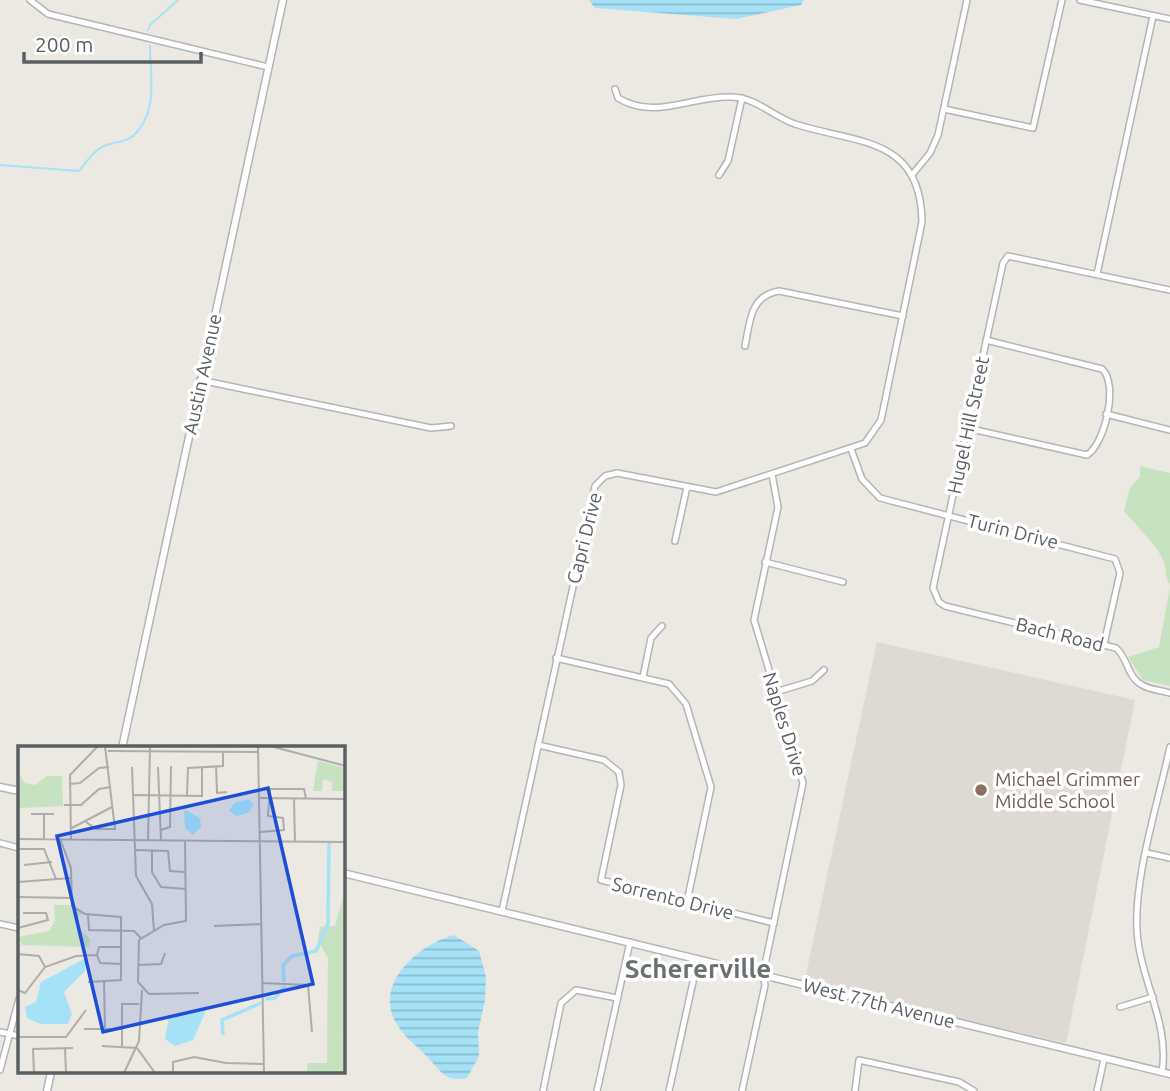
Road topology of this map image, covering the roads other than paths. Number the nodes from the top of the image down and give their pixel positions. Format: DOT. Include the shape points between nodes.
graph roads {
  1 [pos="30,0"];
  2 [pos="283,0"];
  3 [pos="967,0"];
  4 [pos="1062,0"];
  5 [pos="1080,0"];
  6 [pos="1153,16"];
  7 [pos="1170,19"];
  8 [pos="268,67"];
  9 [pos="615,89"];
  10 [pos="742,98"];
  11 [pos="944,109"];
  12 [pos="719,175"];
  13 [pos="912,175"];
  14 [pos="1097,274"];
  15 [pos="1170,290"];
  16 [pos="903,316"];
  17 [pos="986,340"];
  18 [pos="745,346"];
  19 [pos="201,380"];
  20 [pos="1106,414"];
  21 [pos="451,426"];
  22 [pos="967,428"];
  23 [pos="1170,429"];
  24 [pos="851,449"];
  25 [pos="772,475"];
  26 [pos="687,487"];
  27 [pos="948,515"];
  28 [pos="675,541"];
  29 [pos="765,562"];
  30 [pos="843,582"];
  31 [pos="934,596"];
  32 [pos="662,626"];
  33 [pos="1104,644"];
  34 [pos="556,658"];
  35 [pos="824,670"];
  36 [pos="643,677"];
  37 [pos="776,692"];
  38 [pos="1170,693"];
  39 [pos="122,746"];
  40 [pos="538,746"];
  41 [pos="1170,748"];
  42 [pos="0,787"];
  43 [pos="18,791"];
  44 [pos="0,843"];
  45 [pos="18,848"];
  46 [pos="1147,853"];
  47 [pos="1170,858"];
  48 [pos="345,873"];
  49 [pos="687,902"];
  50 [pos="502,911"];
  51 [pos="774,923"];
  52 [pos="0,924"];
  53 [pos="18,928"];
  54 [pos="630,942"];
  55 [pos="698,959"];
  56 [pos="763,974"];
  57 [pos="1153,997"];
  58 [pos="617,998"];
  59 [pos="18,1004"];
  60 [pos="1120,1007"];
  61 [pos="0,1031"];
  62 [pos="12,1034"];
  63 [pos="18,1036"];
  64 [pos="1104,1059"];
  65 [pos="0,1070"];
  66 [pos="1162,1072"];
  67 [pos="1170,1074"];
  68 [pos="542,1091"];
  69 [pos="597,1091"];
  70 [pos="669,1091"];
  71 [pos="742,1091"];
  72 [pos="855,1091"];
  73 [pos="974,1091"];
  74 [pos="1097,1091"];
  1 -- 8 [label="street" via="48,14"];
  2 -- 8 [label="street, Austin Avenue"];
  3 -- 11 [label="street"];
  4 -- 11 [label="street" via="1033,128"];
  5 -- 6 [label="street"];
  6 -- 7 [label="street"];
  6 -- 14 [label="street"];
  8 -- 19 [label="street, Austin Avenue"];
  9 -- 10 [label="street" via="618,98 644,108"];
  10 -- 12 [label="street" via="728,161"];
  10 -- 13 [label="street" via="792,123 879,144"];
  11 -- 13 [label="street" via="930,153"];
  13 -- 16 [label="street, Capri Drive" via="922,222"];
  14 -- 15 [label="street"];
  14 -- 17 [label="street, Hugel Hill Street" via="1008,256"];
  16 -- 18 [label="street" via="779,290 755,303"];
  16 -- 24 [label="street, Capri Drive" via="881,420 871,438"];
  17 -- 20 [label="street" via="1102,369 1112,388"];
  17 -- 22 [label="street, Hugel Hill Street"];
  19 -- 21 [label="street" via="431,428"];
  19 -- 39 [label="street, Austin Avenue"];
  20 -- 22 [label="street" via="1098,445 1087,455"];
  20 -- 23 [label="street"];
  22 -- 27 [label="street, Hugel Hill Street"];
  24 -- 25 [label="street, Capri Drive"];
  24 -- 27 [label="street, Turin Drive" via="862,479 880,498"];
  25 -- 26 [label="street, Capri Drive" via="716,492"];
  25 -- 29 [label="street, Naples Drive" via="778,507"];
  26 -- 28 [label="street"];
  26 -- 34 [label="street, Capri Drive" via="617,472 600,480 592,493"];
  27 -- 31 [label="street, Hugel Hill Street"];
  27 -- 33 [label="street, Turin Drive" via="1115,558 1120,573"];
  29 -- 30 [label="street"];
  29 -- 37 [label="street, Naples Drive" via="754,620"];
  31 -- 33 [label="street, Bach Road" via="945,606"];
  32 -- 36 [label="street" via="651,638"];
  33 -- 38 [label="street, Bach Road" via="1122,653 1142,685"];
  34 -- 36 [label="street"];
  34 -- 40 [label="street, Capri Drive"];
  35 -- 37 [label="street" via="812,681"];
  36 -- 49 [label="street" via="669,684 682,696 710,778"];
  37 -- 51 [label="street, Naples Drive" via="803,783"];
  40 -- 49 [label="street, Sorrento Drive" via="604,760 619,772 621,785 601,880"];
  40 -- 50 [label="street, Capri Drive"];
  41 -- 46 [label="street"];
  42 -- 43 [label="street"];
  44 -- 45 [label="street"];
  46 -- 47 [label="street"];
  46 -- 57 [label="street" via="1137,919 1139,948"];
  48 -- 50 [label="street, West 77th Avenue"];
  49 -- 51 [label="street, Sorrento Drive"];
  50 -- 54 [label="street, West 77th Avenue"];
  51 -- 56 [label="street, Naples Drive"];
  52 -- 53 [label="street"];
  54 -- 55 [label="street, West 77th Avenue"];
  54 -- 58 [label="street"];
  55 -- 56 [label="street, West 77th Avenue"];
  55 -- 70 [label="street"];
  56 -- 64 [label="street, West 77th Avenue"];
  56 -- 71 [label="street, Naples Drive" via="765,985"];
  57 -- 60 [label="street"];
  57 -- 66 [label="street" via="1166,1045"];
  58 -- 68 [label="street" via="576,990 561,1003"];
  58 -- 69 [label="street"];
  59 -- 62 [label="street"];
  61 -- 62 [label="street"];
  62 -- 63 [label="street"];
  62 -- 65 [label="street"];
  64 -- 66 [label="street, West 77th Avenue"];
  64 -- 74 [label="street"];
  66 -- 67 [label="street, West 77th Avenue"];
  72 -- 73 [label="street" via="859,1060 959,1082"];
}
